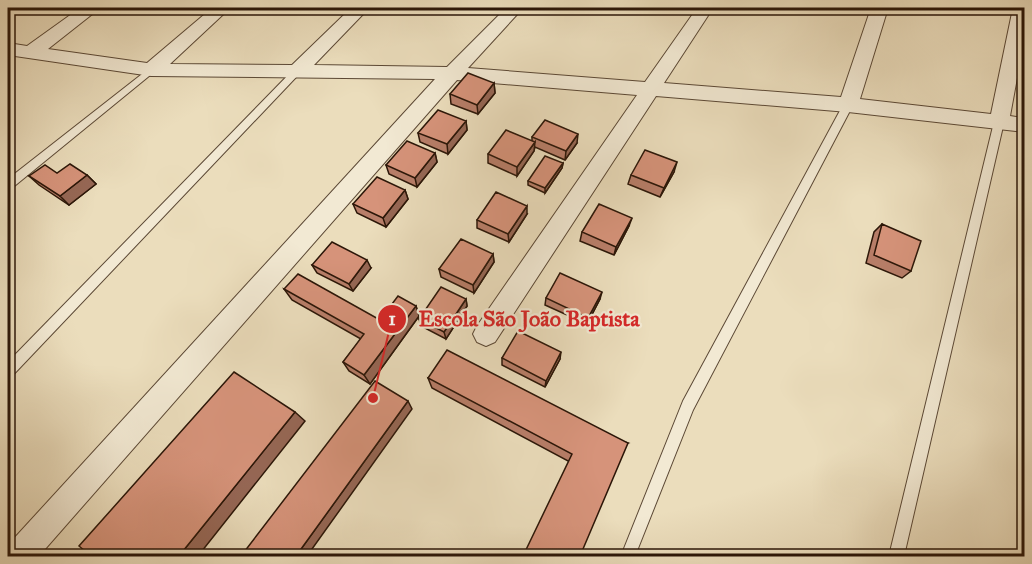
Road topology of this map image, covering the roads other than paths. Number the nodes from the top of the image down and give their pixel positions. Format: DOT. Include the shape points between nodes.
graph roads {
  1 [pos="91,8"];
  2 [pos="222,8"];
  3 [pos="362,8"];
  4 [pos="515,8"];
  5 [pos="705,8"];
  6 [pos="880,8"];
  7 [pos="1022,8"];
  8 [pos="8,49"];
  9 [pos="31,52"];
  10 [pos="151,70"];
  11 [pos="298,70"];
  12 [pos="452,73"];
  13 [pos="649,88"];
  14 [pos="848,105"];
  15 [pos="999,122"];
  16 [pos="1024,125"];
  17 [pos="8,185"];
  18 [pos="486,333"];
  19 [pos="8,371"];
  20 [pos="19,556"];
  21 [pos="628,556"];
  22 [pos="896,556"];
  1 -- 9 [label="street"];
  2 -- 10 [label="street"];
  3 -- 11 [label="street"];
  4 -- 12 [label="street"];
  5 -- 13 [label="street"];
  6 -- 14 [label="street"];
  7 -- 15 [label="street"];
  8 -- 9 [label="street"];
  9 -- 10 [label="street"];
  10 -- 11 [label="street"];
  10 -- 17 [label="lane"];
  11 -- 12 [label="street"];
  11 -- 19 [label="lane"];
  12 -- 13 [label="street"];
  12 -- 20 [label="street"];
  13 -- 14 [label="street"];
  13 -- 18 [label="street"];
  14 -- 15 [label="street"];
  14 -- 21 [label="lane" via="688,406"];
  15 -- 16 [label="street"];
  15 -- 22 [label="lane"];
}
